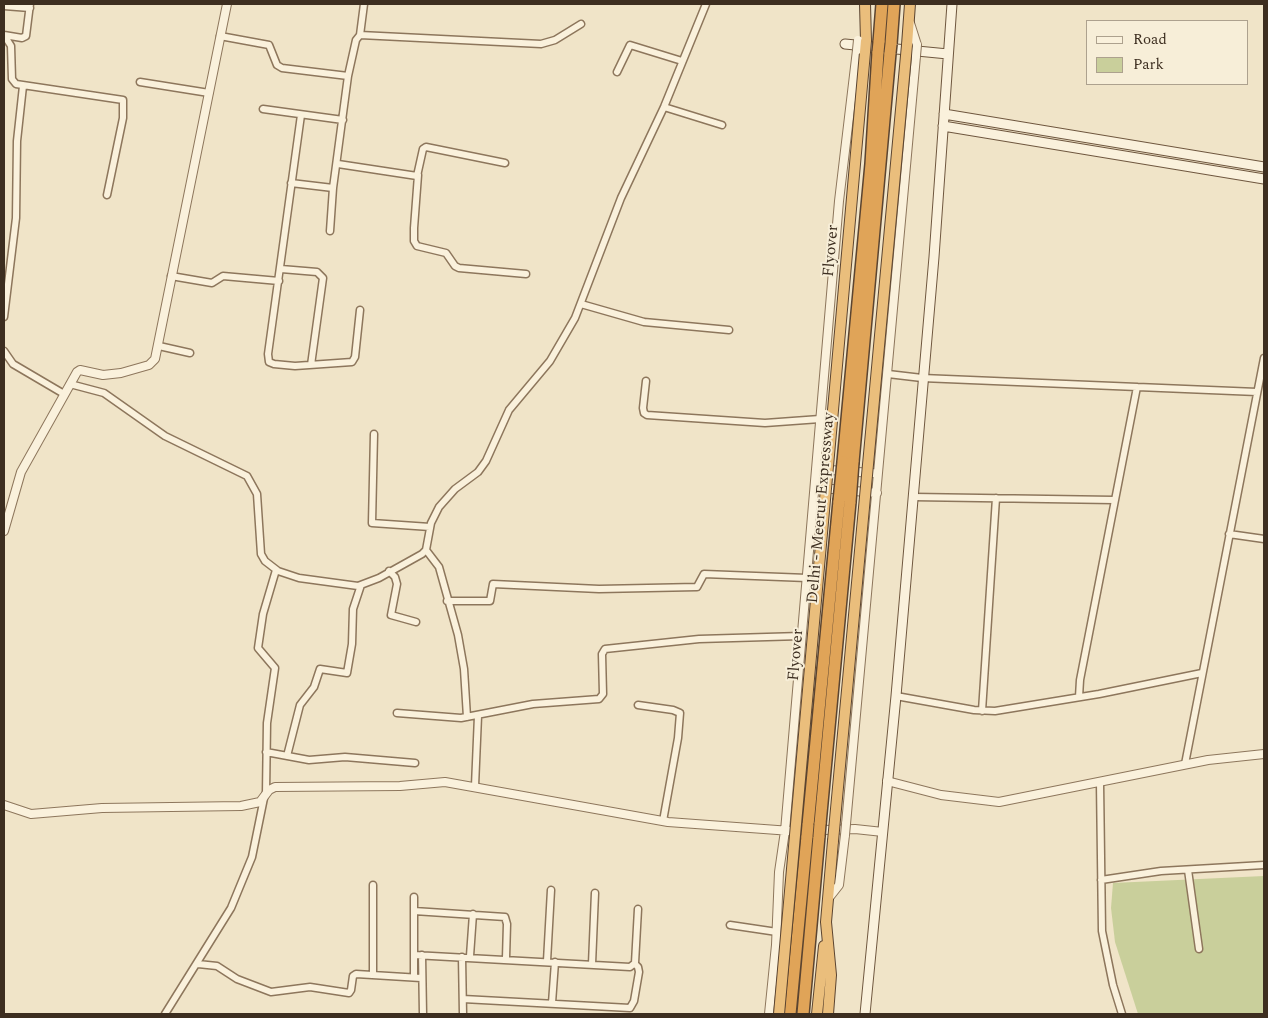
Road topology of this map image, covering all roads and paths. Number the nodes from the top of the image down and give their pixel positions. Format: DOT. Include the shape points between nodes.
graph roads {
  1 [pos="227,4"];
  2 [pos="364,4"];
  3 [pos="706,4"];
  4 [pos="865,4"];
  5 [pos="882,4"];
  6 [pos="894,4"];
  7 [pos="910,4"];
  8 [pos="952,4"];
  9 [pos="4,6"];
  10 [pos="30,6"];
  11 [pos="581,24"];
  12 [pos="4,35"];
  13 [pos="360,35"];
  14 [pos="220,36"];
  15 [pos="862,40"];
  16 [pos="845,44"];
  17 [pos="912,45"];
  18 [pos="884,48"];
  19 [pos="948,54"];
  20 [pos="682,61"];
  21 [pos="617,72"];
  22 [pos="348,76"];
  23 [pos="140,82"];
  24 [pos="22,86"];
  25 [pos="209,93"];
  26 [pos="664,107"];
  27 [pos="263,109"];
  28 [pos="944,114"];
  29 [pos="301,115"];
  30 [pos="342,120"];
  31 [pos="722,125"];
  32 [pos="943,126"];
  33 [pos="505,163"];
  34 [pos="338,164"];
  35 [pos="1264,167"];
  36 [pos="418,175"];
  37 [pos="1264,179"];
  38 [pos="291,183"];
  39 [pos="333,188"];
  40 [pos="107,196"];
  41 [pos="330,231"];
  42 [pos="281,269"];
  43 [pos="526,274"];
  44 [pos="171,276"];
  45 [pos="279,281"];
  46 [pos="581,304"];
  47 [pos="360,310"];
  48 [pos="4,317"];
  49 [pos="729,330"];
  50 [pos="159,346"];
  51 [pos="4,351"];
  52 [pos="190,353"];
  53 [pos="1264,358"];
  54 [pos="311,365"];
  55 [pos="888,374"];
  56 [pos="922,378"];
  57 [pos="646,381"];
  58 [pos="70,384"];
  59 [pos="1137,386"];
  60 [pos="1257,392"];
  61 [pos="64,394"];
  62 [pos="820,419"];
  63 [pos="374,434"];
  64 [pos="816,469"];
  65 [pos="878,474"];
  66 [pos="814,487"];
  67 [pos="877,493"];
  68 [pos="913,497"];
  69 [pos="996,498"];
  70 [pos="1114,500"];
  71 [pos="4,526"];
  72 [pos="430,527"];
  73 [pos="1229,534"];
  74 [pos="1264,539"];
  75 [pos="426,550"];
  76 [pos="276,570"];
  77 [pos="390,571"];
  78 [pos="806,578"];
  79 [pos="361,585"];
  80 [pos="447,600"];
  81 [pos="416,622"];
  82 [pos="801,636"];
  83 [pos="1202,674"];
  84 [pos="896,696"];
  85 [pos="1079,697"];
  86 [pos="638,705"];
  87 [pos="982,711"];
  88 [pos="397,713"];
  89 [pos="478,716"];
  90 [pos="467,718"];
  91 [pos="266,752"];
  92 [pos="1264,754"];
  93 [pos="287,756"];
  94 [pos="414,763"];
  95 [pos="1185,764"];
  96 [pos="887,781"];
  97 [pos="1100,784"];
  98 [pos="475,786"];
  99 [pos="265,796"];
  100 [pos="4,805"];
  101 [pos="663,821"];
  102 [pos="814,830"];
  103 [pos="785,831"];
  104 [pos="883,832"];
  105 [pos="1264,865"];
  106 [pos="1188,870"];
  107 [pos="1101,880"];
  108 [pos="373,885"];
  109 [pos="551,890"];
  110 [pos="594,893"];
  111 [pos="414,897"];
  112 [pos="828,900"];
  113 [pos="638,909"];
  114 [pos="414,911"];
  115 [pos="473,914"];
  116 [pos="826,922"];
  117 [pos="730,925"];
  118 [pos="777,932"];
  119 [pos="1199,949"];
  120 [pos="414,954"];
  121 [pos="422,955"];
  122 [pos="466,956"];
  123 [pos="506,958"];
  124 [pos="547,961"];
  125 [pos="554,962"];
  126 [pos="198,964"];
  127 [pos="592,964"];
  128 [pos="635,964"];
  129 [pos="373,974"];
  130 [pos="418,977"];
  131 [pos="463,999"];
  132 [pos="552,1003"];
  133 [pos="165,1014"];
  134 [pos="423,1014"];
  135 [pos="463,1014"];
  136 [pos="769,1014"];
  137 [pos="779,1014"];
  138 [pos="790,1014"];
  139 [pos="803,1014"];
  140 [pos="817,1014"];
  141 [pos="828,1014"];
  142 [pos="865,1014"];
  143 [pos="1122,1014"];
  1 -- 14 [label="street"];
  2 -- 13 [label="street"];
  3 -- 20 [label="street"];
  4 -- 15 [label="highway, Flyover" via="866,29"];
  5 -- 18 [label="highway, Delhi - Meerut Expressway"];
  6 -- 18 [label="highway, Delhi - Meerut Expressway"];
  7 -- 17 [label="highway"];
  8 -- 19 [label="main road"];
  9 -- 10 [label="street"];
  10 -- 12 [label="street" via="26,36"];
  11 -- 13 [label="street" via="555,40 540,44"];
  12 -- 24 [label="street" via="12,50 12,79"];
  13 -- 22 [label="street"];
  14 -- 22 [label="street" via="269,45 277,65 282,68"];
  14 -- 25 [label="street"];
  15 -- 62 [label="street, bridge" via="857,50 839,201"];
  15 -- 137 [label="highway, Flyover, bridge"];
  16 -- 19 [label="main road"];
  17 -- 55 [label="street, bridge" via="916,56"];
  17 -- 112 [label="highway, bridge"];
  18 -- 102 [label="highway, Delhi - Meerut Expressway, bridge"];
  19 -- 28 [label="main road"];
  20 -- 21 [label="street" via="630,45"];
  20 -- 26 [label="street"];
  22 -- 30 [label="street"];
  23 -- 25 [label="street"];
  24 -- 40 [label="street" via="124,100"];
  24 -- 48 [label="street" via="16,218"];
  25 -- 44 [label="street"];
  26 -- 31 [label="street"];
  26 -- 46 [label="street" via="620,198"];
  27 -- 29 [label="street"];
  28 -- 32 [label="main road"];
  28 -- 35 [label="main road"];
  29 -- 30 [label="street"];
  29 -- 38 [label="street"];
  30 -- 34 [label="street"];
  32 -- 37 [label="main road"];
  32 -- 56 [label="main road"];
  33 -- 36 [label="street" via="426,147"];
  34 -- 36 [label="street"];
  34 -- 39 [label="street"];
  36 -- 43 [label="street" via="414,228 417,246 446,253 456,267"];
  38 -- 39 [label="street"];
  38 -- 42 [label="street"];
  39 -- 41 [label="street"];
  42 -- 45 [label="street"];
  42 -- 54 [label="street" via="317,272 323,278"];
  44 -- 45 [label="street" via="212,283 223,276"];
  44 -- 50 [label="street"];
  45 -- 54 [label="street" via="269,362"];
  46 -- 49 [label="street" via="644,322"];
  46 -- 72 [label="street" via="550,361 509,410 486,461 478,472 444,500"];
  47 -- 54 [label="street" via="354,359 346,363"];
  50 -- 52 [label="street"];
  50 -- 58 [label="street" via="156,359 142,368 112,375 80,370"];
  51 -- 61 [label="street" via="13,364"];
  53 -- 60 [label="street"];
  55 -- 56 [label="street"];
  55 -- 65 [label="street"];
  56 -- 59 [label="street"];
  56 -- 68 [label="main road"];
  57 -- 62 [label="street" via="643,408 647,415 765,423"];
  58 -- 61 [label="street"];
  58 -- 76 [label="street" via="104,393 165,436 247,476 258,494 261,554"];
  59 -- 60 [label="street"];
  59 -- 70 [label="street"];
  60 -- 73 [label="street"];
  61 -- 71 [label="street" via="21,472"];
  62 -- 64 [label="street"];
  63 -- 72 [label="street" via="372,523"];
  64 -- 65 [label="street"];
  64 -- 66 [label="street"];
  65 -- 67 [label="street"];
  66 -- 67 [label="street"];
  66 -- 78 [label="street"];
  67 -- 112 [label="street, bridge" via="840,885"];
  68 -- 69 [label="street"];
  68 -- 84 [label="main road"];
  69 -- 70 [label="street"];
  69 -- 87 [label="street"];
  70 -- 85 [label="street"];
  72 -- 75 [label="street"];
  73 -- 74 [label="street"];
  73 -- 83 [label="street"];
  75 -- 77 [label="street"];
  75 -- 80 [label="street" via="439,567"];
  76 -- 79 [label="street" via="299,578"];
  76 -- 91 [label="street" via="263,614 258,648 275,668"];
  77 -- 79 [label="street"];
  77 -- 81 [label="street" via="397,584 391,615"];
  78 -- 80 [label="street" via="704,574 697,586 599,589 493,584 490,601"];
  78 -- 82 [label="street"];
  79 -- 93 [label="street" via="352,609 352,644 347,673 320,669 314,688 300,705"];
  80 -- 90 [label="street" via="463,661"];
  82 -- 89 [label="street" via="699,639 606,649 602,654 602,698 533,704"];
  82 -- 103 [label="street"];
  83 -- 85 [label="street"];
  83 -- 95 [label="street"];
  84 -- 87 [label="street"];
  84 -- 96 [label="main road"];
  85 -- 87 [label="street" via="1007,710"];
  86 -- 101 [label="street" via="678,711 680,716"];
  88 -- 90 [label="street"];
  89 -- 90 [label="street"];
  89 -- 98 [label="street"];
  91 -- 93 [label="street"];
  91 -- 99 [label="street"];
  92 -- 95 [label="street"];
  93 -- 94 [label="street" via="309,760 344,757"];
  95 -- 97 [label="street"];
  96 -- 97 [label="street" via="941,795 999,802"];
  96 -- 104 [label="main road"];
  97 -- 107 [label="street"];
  98 -- 99 [label="street" via="445,782 400,786 275,787"];
  98 -- 101 [label="street"];
  99 -- 100 [label="street" via="256,804 241,806 102,808 46,814 24,813"];
  99 -- 126 [label="street" via="248,870 231,908"];
  101 -- 103 [label="street"];
  102 -- 138 [label="highway, Delhi - Meerut Expressway"];
  102 -- 139 [label="highway, Delhi - Meerut Expressway"];
  103 -- 104 [label="street" via="855,829"];
  103 -- 118 [label="street" via="779,872"];
  104 -- 142 [label="main road"];
  105 -- 106 [label="street"];
  106 -- 107 [label="street"];
  106 -- 119 [label="street"];
  107 -- 143 [label="street" via="1102,931"];
  108 -- 129 [label="street"];
  109 -- 124 [label="street"];
  110 -- 127 [label="street"];
  111 -- 114 [label="street"];
  112 -- 116 [label="highway"];
  113 -- 128 [label="street"];
  114 -- 115 [label="street"];
  114 -- 120 [label="street"];
  115 -- 122 [label="street"];
  115 -- 123 [label="street" via="500,916 507,920"];
  116 -- 140 [label="highway"];
  116 -- 141 [label="highway" via="831,975"];
  117 -- 118 [label="street"];
  118 -- 136 [label="street"];
  120 -- 121 [label="street"];
  120 -- 130 [label="street"];
  121 -- 122 [label="street"];
  121 -- 130 [label="street"];
  122 -- 123 [label="street"];
  122 -- 131 [label="street"];
  123 -- 124 [label="street"];
  124 -- 125 [label="street"];
  125 -- 127 [label="street"];
  125 -- 132 [label="street"];
  126 -- 129 [label="street" via="217,966 237,979 271,992 310,987 349,993 354,974"];
  126 -- 133 [label="street"];
  127 -- 128 [label="street" via="630,967"];
  128 -- 132 [label="street" via="639,972 630,1008"];
  129 -- 130 [label="street"];
  130 -- 134 [label="street"];
  131 -- 132 [label="street"];
  131 -- 135 [label="street"];
}
